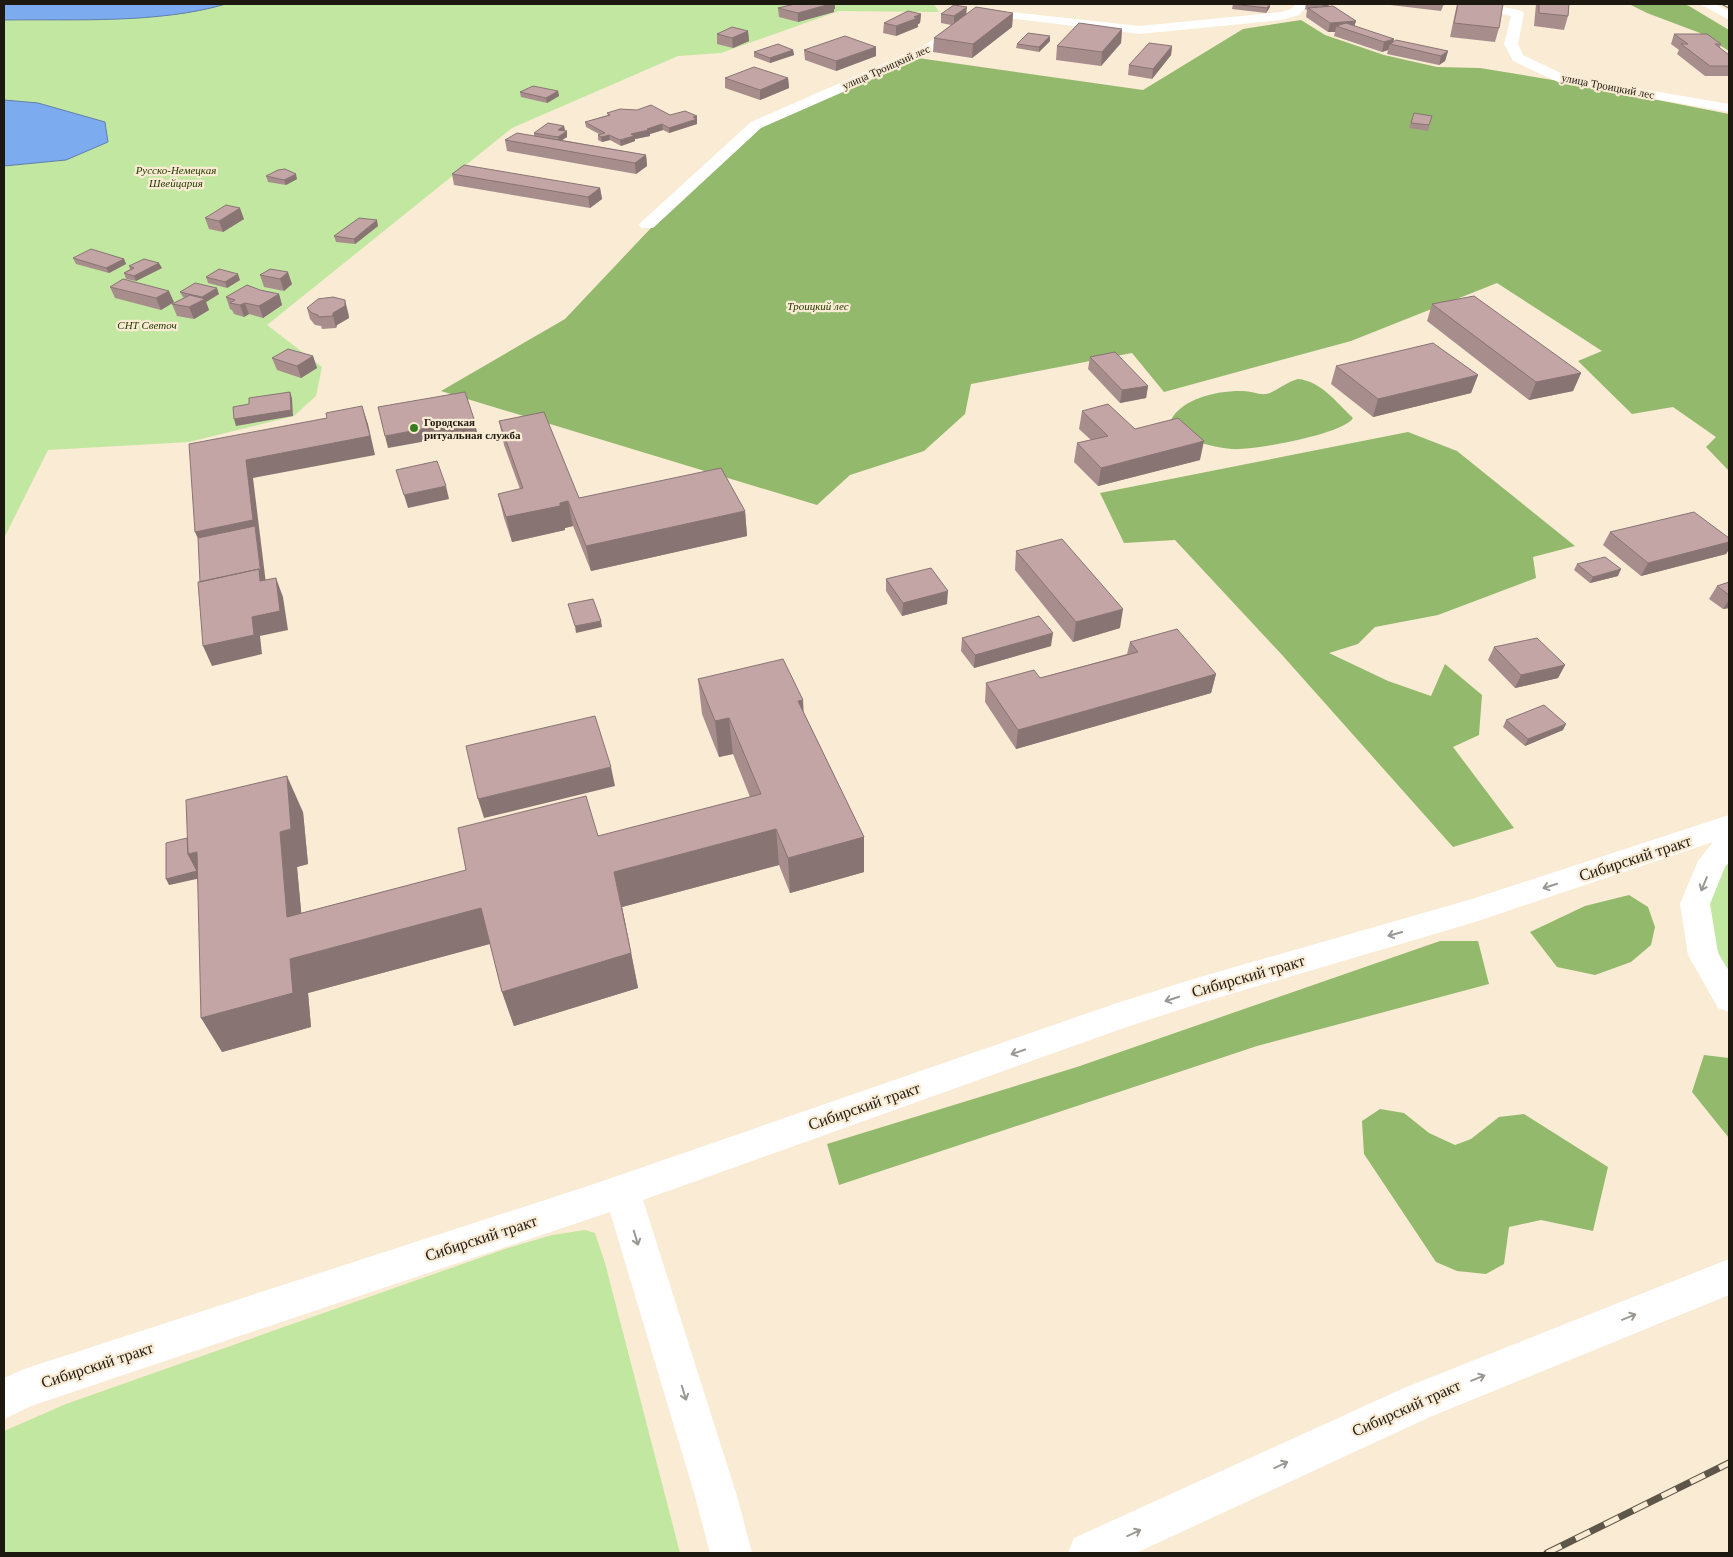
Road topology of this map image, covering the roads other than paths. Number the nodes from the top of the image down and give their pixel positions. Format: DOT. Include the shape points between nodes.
graph roads {
  1 [pos="1303,4"];
  2 [pos="1477,4"];
  3 [pos="1706,4"];
  4 [pos="1729,16"];
  5 [pos="1729,108"];
  6 [pos="647,224"];
  7 [pos="1729,826"];
  8 [pos="1729,844"];
  9 [pos="1729,1000"];
  10 [pos="622,1191"];
  11 [pos="1729,1277"];
  12 [pos="4,1399"];
  13 [pos="731,1553"];
  14 [pos="1089,1553"];
  1 -- 6 [label="street, улица Троицкий лес" via="1295,12 1282,16 1140,30 979,11 929,49 756,125"];
  2 -- 5 [label="street, улица Троицкий лес" via="1518,14 1511,44 1518,58 1563,79"];
  3 -- 4 [label="street"];
  7 -- 10 [label="street, Сибирский тракт, one-way" via="1472,911 1117,1017"];
  8 -- 9 [label="street, one-way" via="1713,861 1695,904 1703,955"];
  10 -- 12 [label="street, Сибирский тракт" via="24,1388"];
  10 -- 13 [label="street, one-way"];
  14 -- 11 [label="street, Сибирский тракт, one-way" via="1418,1402"];
}
